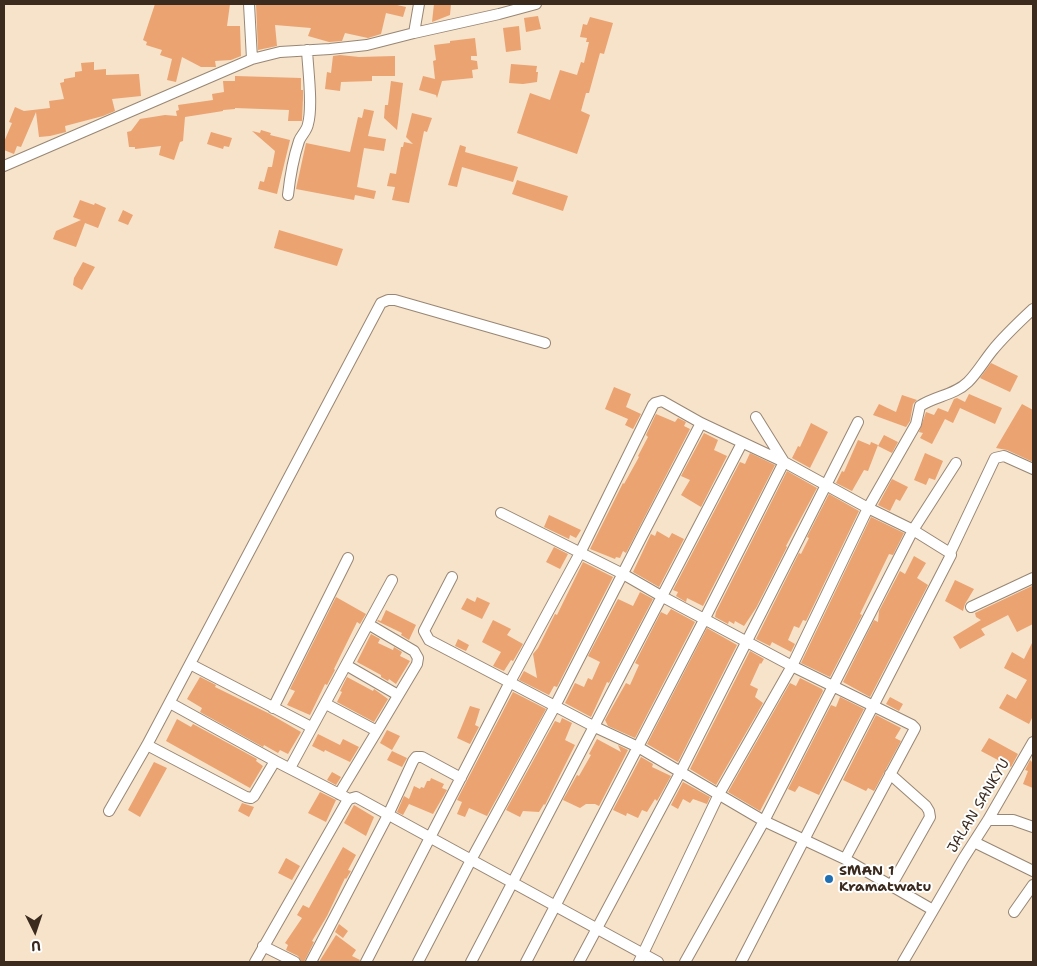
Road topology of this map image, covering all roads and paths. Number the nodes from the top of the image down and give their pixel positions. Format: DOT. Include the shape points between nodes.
graph roads {
  1 [pos="249,4"];
  2 [pos="419,4"];
  3 [pos="530,5"];
  4 [pos="414,33"];
  5 [pos="307,50"];
  6 [pos="252,59"];
  7 [pos="4,166"];
  8 [pos="288,195"];
  9 [pos="1033,309"];
  10 [pos="545,343"];
  11 [pos="756,417"];
  12 [pos="858,422"];
  13 [pos="701,423"];
  14 [pos="742,443"];
  15 [pos="784,462"];
  16 [pos="956,463"];
  17 [pos="1033,470"];
  18 [pos="827,485"];
  19 [pos="868,508"];
  20 [pos="501,513"];
  21 [pos="914,530"];
  22 [pos="950,552"];
  23 [pos="580,553"];
  24 [pos="348,558"];
  25 [pos="623,574"];
  26 [pos="452,577"];
  27 [pos="1033,578"];
  28 [pos="392,580"];
  29 [pos="662,597"];
  30 [pos="971,607"];
  31 [pos="704,620"];
  32 [pos="368,624"];
  33 [pos="746,642"];
  34 [pos="190,664"];
  35 [pos="346,665"];
  36 [pos="792,666"];
  37 [pos="510,682"];
  38 [pos="832,686"];
  39 [pos="398,694"];
  40 [pos="170,703"];
  41 [pos="326,704"];
  42 [pos="874,704"];
  43 [pos="555,706"];
  44 [pos="272,708"];
  45 [pos="311,727"];
  46 [pos="595,727"];
  47 [pos="377,731"];
  48 [pos="1033,742"];
  49 [pos="147,744"];
  50 [pos="638,747"];
  51 [pos="275,761"];
  52 [pos="290,768"];
  53 [pos="681,771"];
  54 [pos="890,774"];
  55 [pos="461,778"];
  56 [pos="719,794"];
  57 [pos="344,797"];
  58 [pos="109,811"];
  59 [pos="388,815"];
  60 [pos="988,820"];
  61 [pos="764,821"];
  62 [pos="1033,828"];
  63 [pos="430,838"];
  64 [pos="804,839"];
  65 [pos="974,842"];
  66 [pos="845,859"];
  67 [pos="471,860"];
  68 [pos="1033,871"];
  69 [pos="513,882"];
  70 [pos="1033,885"];
  71 [pos="892,886"];
  72 [pos="554,906"];
  73 [pos="934,910"];
  74 [pos="1014,912"];
  75 [pos="596,929"];
  76 [pos="263,946"];
  77 [pos="642,958"];
  78 [pos="255,962"];
  79 [pos="295,962"];
  80 [pos="311,962"];
  81 [pos="366,962"];
  82 [pos="418,962"];
  83 [pos="471,962"];
  84 [pos="526,962"];
  85 [pos="579,962"];
  86 [pos="658,962"];
  87 [pos="685,962"];
  88 [pos="741,962"];
  89 [pos="903,962"];
  1 -- 6 [label="street"];
  2 -- 4 [label="street"];
  3 -- 4 [label="street"];
  4 -- 5 [label="street" via="367,45"];
  5 -- 6 [label="street"];
  5 -- 8 [label="street" via="309,124 294,157"];
  6 -- 7 [label="street"];
  9 -- 19 [label="street" via="994,349 968,382 920,406 916,424"];
  10 -- 34 [label="street" via="395,300 381,303"];
  11 -- 15 [label="street"];
  12 -- 18 [label="street"];
  13 -- 14 [label="street"];
  13 -- 23 [label="street" via="662,401 655,403"];
  13 -- 25 [label="street"];
  14 -- 15 [label="street"];
  14 -- 29 [label="street"];
  15 -- 18 [label="street"];
  15 -- 31 [label="street"];
  16 -- 21 [label="street"];
  17 -- 22 [label="street" via="1004,456 996,458"];
  18 -- 19 [label="street"];
  18 -- 33 [label="street"];
  19 -- 21 [label="street"];
  19 -- 36 [label="street"];
  20 -- 23 [label="street"];
  21 -- 22 [label="street"];
  21 -- 38 [label="street"];
  22 -- 42 [label="street" via="951,558"];
  23 -- 25 [label="street"];
  23 -- 37 [label="street"];
  24 -- 44 [label="street"];
  25 -- 29 [label="street"];
  25 -- 43 [label="street"];
  26 -- 37 [label="street" via="424,631 426,636"];
  27 -- 30 [label="street"];
  28 -- 32 [label="street"];
  29 -- 31 [label="street"];
  29 -- 46 [label="street"];
  31 -- 33 [label="street"];
  31 -- 50 [label="street"];
  32 -- 35 [label="street"];
  32 -- 39 [label="street" via="417,655 417,664"];
  33 -- 36 [label="street"];
  33 -- 53 [label="street"];
  34 -- 40 [label="street"];
  34 -- 44 [label="street"];
  35 -- 39 [label="street"];
  35 -- 41 [label="street"];
  36 -- 38 [label="street"];
  36 -- 56 [label="street"];
  37 -- 43 [label="street"];
  37 -- 55 [label="street"];
  38 -- 42 [label="street"];
  38 -- 61 [label="street"];
  39 -- 47 [label="street"];
  40 -- 49 [label="street"];
  40 -- 51 [label="street"];
  41 -- 45 [label="street"];
  41 -- 47 [label="street"];
  42 -- 54 [label="street" via="914,728"];
  42 -- 64 [label="street"];
  43 -- 46 [label="street"];
  43 -- 67 [label="street"];
  44 -- 45 [label="street"];
  45 -- 52 [label="street"];
  46 -- 50 [label="street"];
  46 -- 69 [label="street"];
  47 -- 57 [label="street"];
  48 -- 60 [label="street, JALAN SANKYU"];
  49 -- 51 [label="street" via="251,798"];
  49 -- 58 [label="street"];
  50 -- 53 [label="street"];
  50 -- 72 [label="street"];
  51 -- 52 [label="street"];
  52 -- 57 [label="street"];
  53 -- 56 [label="street"];
  53 -- 75 [label="street"];
  54 -- 66 [label="street"];
  54 -- 71 [label="street" via="930,812"];
  55 -- 59 [label="street" via="422,756 416,757"];
  55 -- 63 [label="street"];
  56 -- 61 [label="street"];
  56 -- 77 [label="street"];
  57 -- 59 [label="street" via="359,798"];
  57 -- 76 [label="street"];
  59 -- 63 [label="street"];
  59 -- 80 [label="street"];
  60 -- 62 [label="street" via="1013,820"];
  60 -- 65 [label="street, JALAN SANKYU"];
  61 -- 64 [label="street"];
  61 -- 87 [label="street"];
  63 -- 67 [label="street"];
  63 -- 81 [label="street"];
  64 -- 66 [label="street"];
  64 -- 88 [label="street"];
  65 -- 68 [label="street"];
  65 -- 73 [label="street, JALAN SANKYU"];
  66 -- 71 [label="street"];
  67 -- 69 [label="street"];
  67 -- 82 [label="street"];
  69 -- 72 [label="street"];
  69 -- 83 [label="street"];
  70 -- 74 [label="street"];
  71 -- 73 [label="street"];
  72 -- 75 [label="street"];
  72 -- 84 [label="street"];
  73 -- 89 [label="street, JALAN SANKYU"];
  75 -- 77 [label="street"];
  75 -- 85 [label="street"];
  76 -- 78 [label="street"];
  76 -- 79 [label="street"];
  77 -- 86 [label="street"];
}
